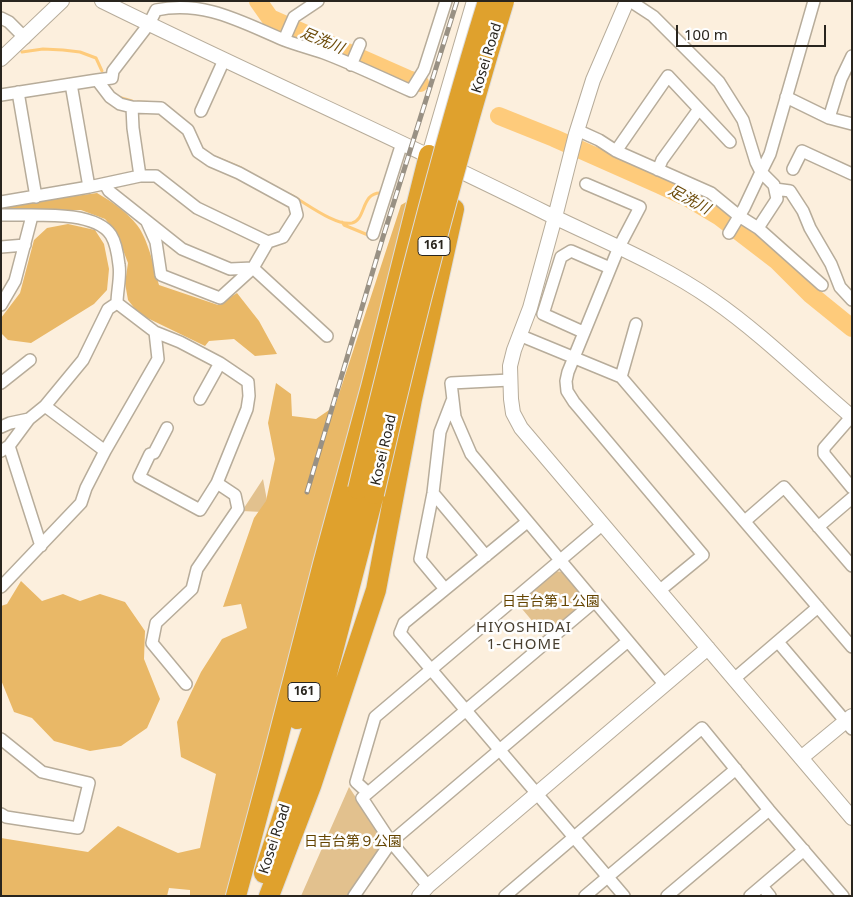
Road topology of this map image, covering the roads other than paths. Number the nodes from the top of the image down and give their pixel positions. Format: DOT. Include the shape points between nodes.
graph roads {
  1 [pos="62,1"];
  2 [pos="102,1"];
  3 [pos="318,1"];
  4 [pos="446,1"];
  5 [pos="474,1"];
  6 [pos="488,1"];
  7 [pos="504,1"];
  8 [pos="514,1"];
  9 [pos="628,1"];
  10 [pos="814,1"];
  11 [pos="1,18"];
  12 [pos="149,24"];
  13 [pos="25,38"];
  14 [pos="284,39"];
  15 [pos="360,44"];
  16 [pos="852,56"];
  17 [pos="1,59"];
  18 [pos="224,60"];
  19 [pos="351,65"];
  20 [pos="97,80"];
  21 [pos="71,84"];
  22 [pos="18,92"];
  23 [pos="1,95"];
  24 [pos="786,97"];
  25 [pos="132,107"];
  26 [pos="699,109"];
  27 [pos="201,111"];
  28 [pos="829,118"];
  29 [pos="852,124"];
  30 [pos="577,132"];
  31 [pos="402,142"];
  32 [pos="730,142"];
  33 [pos="616,151"];
  34 [pos="429,155"];
  35 [pos="793,169"];
  36 [pos="462,170"];
  37 [pos="658,170"];
  38 [pos="761,172"];
  39 [pos="852,174"];
  40 [pos="140,176"];
  41 [pos="105,184"];
  42 [pos="586,184"];
  43 [pos="89,187"];
  44 [pos="775,189"];
  45 [pos="36,197"];
  46 [pos="1,202"];
  47 [pos="1,215"];
  48 [pos="32,216"];
  49 [pos="555,217"];
  50 [pos="738,218"];
  51 [pos="146,221"];
  52 [pos="758,228"];
  53 [pos="729,233"];
  54 [pos="373,234"];
  55 [pos="268,242"];
  56 [pos="24,245"];
  57 [pos="1,247"];
  58 [pos="620,247"];
  59 [pos="253,268"];
  60 [pos="610,268"];
  61 [pos="822,285"];
  62 [pos="852,300"];
  63 [pos="117,303"];
  64 [pos="1,305"];
  65 [pos="636,324"];
  66 [pos="155,332"];
  67 [pos="583,332"];
  68 [pos="519,335"];
  69 [pos="327,336"];
  70 [pos="573,357"];
  71 [pos="30,360"];
  72 [pos="220,363"];
  73 [pos="621,377"];
  74 [pos="510,380"];
  75 [pos="1,383"];
  76 [pos="200,399"];
  77 [pos="452,400"];
  78 [pos="45,406"];
  79 [pos="852,417"];
  80 [pos="29,419"];
  81 [pos="1,427"];
  82 [pos="167,428"];
  83 [pos="5,449"];
  84 [pos="104,451"];
  85 [pos="217,483"];
  86 [pos="852,488"];
  87 [pos="366,491"];
  88 [pos="433,493"];
  89 [pos="852,498"];
  90 [pos="745,521"];
  91 [pos="527,522"];
  92 [pos="603,524"];
  93 [pos="818,527"];
  94 [pos="41,546"];
  95 [pos="486,556"];
  96 [pos="560,561"];
  97 [pos="852,566"];
  98 [pos="1,588"];
  99 [pos="445,589"];
  100 [pos="659,591"];
  101 [pos="594,602"];
  102 [pos="818,607"];
  103 [pos="628,641"];
  104 [pos="778,642"];
  105 [pos="852,647"];
  106 [pos="708,648"];
  107 [pos="431,669"];
  108 [pos="734,678"];
  109 [pos="186,684"];
  110 [pos="665,685"];
  111 [pos="466,710"];
  112 [pos="850,722"];
  113 [pos="1,739"];
  114 [pos="500,750"];
  115 [pos="801,758"];
  116 [pos="736,769"];
  117 [pos="368,793"];
  118 [pos="537,793"];
  119 [pos="769,810"];
  120 [pos="1,814"];
  121 [pos="852,818"];
  122 [pos="574,836"];
  123 [pos="391,842"];
  124 [pos="804,850"];
  125 [pos="608,877"];
  126 [pos="762,886"];
  127 [pos="424,891"];
  128 [pos="244,894"];
  129 [pos="269,896"];
  130 [pos="354,896"];
  131 [pos="504,896"];
  132 [pos="586,896"];
  133 [pos="624,896"];
  134 [pos="667,896"];
  135 [pos="750,896"];
  136 [pos="770,896"];
  137 [pos="844,896"];
  1 -- 13 [label="street"];
  2 -- 12 [label="street"];
  3 -- 14 [label="street" via="294,17"];
  4 -- 19 [label="street" via="424,70 411,91"];
  5 -- 34 [label="street"];
  6 -- 87 [label="highway, Kosei Road / 161, bridge" via="432,192"];
  7 -- 87 [label="highway, Kosei Road / 161, bridge"];
  8 -- 36 [label="street"];
  9 -- 30 [label="street" via="593,80"];
  9 -- 38 [label="street" via="653,16 719,82 743,120"];
  10 -- 24 [label="street"];
  11 -- 13 [label="street"];
  12 -- 14 [label="street" via="156,10 172,6 201,8 242,20"];
  12 -- 18 [label="street"];
  12 -- 20 [label="street" via="113,71 112,78"];
  13 -- 17 [label="street"];
  14 -- 19 [label="street"];
  15 -- 19 [label="street"];
  16 -- 28 [label="street"];
  18 -- 27 [label="street"];
  18 -- 31 [label="street"];
  20 -- 21 [label="street"];
  20 -- 25 [label="street" via="110,97"];
  21 -- 22 [label="street"];
  21 -- 43 [label="street"];
  22 -- 23 [label="street"];
  22 -- 45 [label="street"];
  24 -- 28 [label="street"];
  24 -- 38 [label="street" via="770,154"];
  25 -- 40 [label="street"];
  25 -- 55 [label="street" via="161,108 188,130 198,152 294,203 297,216 283,237"];
  26 -- 32 [label="street"];
  26 -- 33 [label="street" via="668,76"];
  26 -- 37 [label="street"];
  28 -- 29 [label="street"];
  30 -- 33 [label="street"];
  30 -- 49 [label="street"];
  31 -- 34 [label="street"];
  31 -- 54 [label="street"];
  33 -- 37 [label="street"];
  34 -- 36 [label="street"];
  34 -- 128 [label="highway"];
  35 -- 39 [label="street" via="802,151"];
  36 -- 49 [label="street"];
  36 -- 129 [label="highway" via="412,399 376,590 311,786"];
  37 -- 50 [label="street" via="711,193"];
  38 -- 44 [label="street"];
  38 -- 50 [label="street"];
  40 -- 41 [label="street"];
  40 -- 55 [label="street" via="156,176 197,208"];
  41 -- 43 [label="street"];
  41 -- 51 [label="street" via="109,191"];
  42 -- 58 [label="street" via="640,208"];
  43 -- 45 [label="street"];
  44 -- 52 [label="street" via="777,199"];
  44 -- 62 [label="street" via="790,191 831,264 840,287"];
  45 -- 46 [label="street"];
  47 -- 48 [label="street"];
  48 -- 56 [label="street"];
  48 -- 63 [label="street" via="67,215 98,224 111,235 120,266"];
  49 -- 58 [label="street"];
  49 -- 68 [label="street" via="530,308"];
  50 -- 52 [label="street"];
  50 -- 53 [label="street"];
  51 -- 59 [label="street" via="182,249 230,269"];
  51 -- 59 [label="street" via="156,242 161,275 220,298"];
  52 -- 61 [label="street"];
  55 -- 59 [label="street"];
  56 -- 57 [label="street"];
  56 -- 64 [label="street" via="15,281"];
  58 -- 60 [label="street"];
  58 -- 79 [label="street" via="666,270 713,300"];
  59 -- 69 [label="street"];
  60 -- 67 [label="street"];
  60 -- 67 [label="street" via="571,251 561,257 543,314"];
  63 -- 66 [label="street"];
  63 -- 78 [label="street" via="108,309 82,360"];
  65 -- 73 [label="street"];
  66 -- 72 [label="street"];
  66 -- 84 [label="street" via="158,359"];
  67 -- 70 [label="street"];
  68 -- 70 [label="street"];
  68 -- 74 [label="street" via="510,366"];
  70 -- 73 [label="street"];
  70 -- 100 [label="street" via="566,381 567,391 574,402 703,555"];
  71 -- 75 [label="street"];
  72 -- 76 [label="street"];
  72 -- 85 [label="street" via="248,382 249,396 247,409"];
  73 -- 90 [label="street"];
  74 -- 77 [label="street" via="451,383"];
  74 -- 92 [label="street" via="514,413 521,428"];
  77 -- 88 [label="street" via="440,432"];
  77 -- 91 [label="street" via="471,454"];
  78 -- 80 [label="street"];
  78 -- 84 [label="street"];
  79 -- 86 [label="street" via="824,448 824,454"];
  80 -- 81 [label="street"];
  80 -- 83 [label="street"];
  82 -- 85 [label="street" via="139,477 200,510"];
  83 -- 94 [label="street"];
  84 -- 94 [label="street" via="82,503"];
  85 -- 109 [label="street" via="235,494 238,509 197,569 192,589 156,623 152,643"];
  87 -- 128 [label="highway, Kosei Road / 161"];
  88 -- 95 [label="street"];
  88 -- 99 [label="street" via="420,558"];
  89 -- 93 [label="street"];
  90 -- 93 [label="street" via="784,487"];
  90 -- 102 [label="street"];
  91 -- 95 [label="street"];
  91 -- 96 [label="street"];
  92 -- 96 [label="street"];
  92 -- 100 [label="street"];
  93 -- 97 [label="street"];
  94 -- 98 [label="street"];
  95 -- 99 [label="street"];
  96 -- 101 [label="street"];
  96 -- 107 [label="street"];
  99 -- 107 [label="street" via="404,623 400,633"];
  100 -- 106 [label="street"];
  101 -- 103 [label="street"];
  101 -- 111 [label="street"];
  102 -- 104 [label="street"];
  102 -- 105 [label="street"];
  103 -- 110 [label="street"];
  103 -- 114 [label="street"];
  104 -- 108 [label="street"];
  104 -- 112 [label="street"];
  106 -- 108 [label="street"];
  106 -- 110 [label="street"];
  107 -- 111 [label="street"];
  107 -- 117 [label="street" via="375,717 356,782"];
  108 -- 115 [label="street"];
  110 -- 118 [label="street"];
  111 -- 114 [label="street"];
  111 -- 117 [label="street"];
  112 -- 115 [label="street"];
  113 -- 120 [label="street" via="42,772 88,783 78,828"];
  114 -- 118 [label="street"];
  114 -- 123 [label="street"];
  115 -- 121 [label="street"];
  116 -- 119 [label="street"];
  116 -- 122 [label="street" via="702,728"];
  116 -- 125 [label="street"];
  117 -- 123 [label="street" via="362,798"];
  118 -- 122 [label="street"];
  118 -- 127 [label="street"];
  119 -- 124 [label="street"];
  119 -- 134 [label="street"];
  122 -- 125 [label="street"];
  122 -- 131 [label="street"];
  123 -- 127 [label="street"];
  123 -- 130 [label="street"];
  124 -- 126 [label="street"];
  124 -- 137 [label="street"];
  125 -- 132 [label="street"];
  125 -- 133 [label="street"];
  126 -- 135 [label="street"];
  126 -- 136 [label="street"];
}
